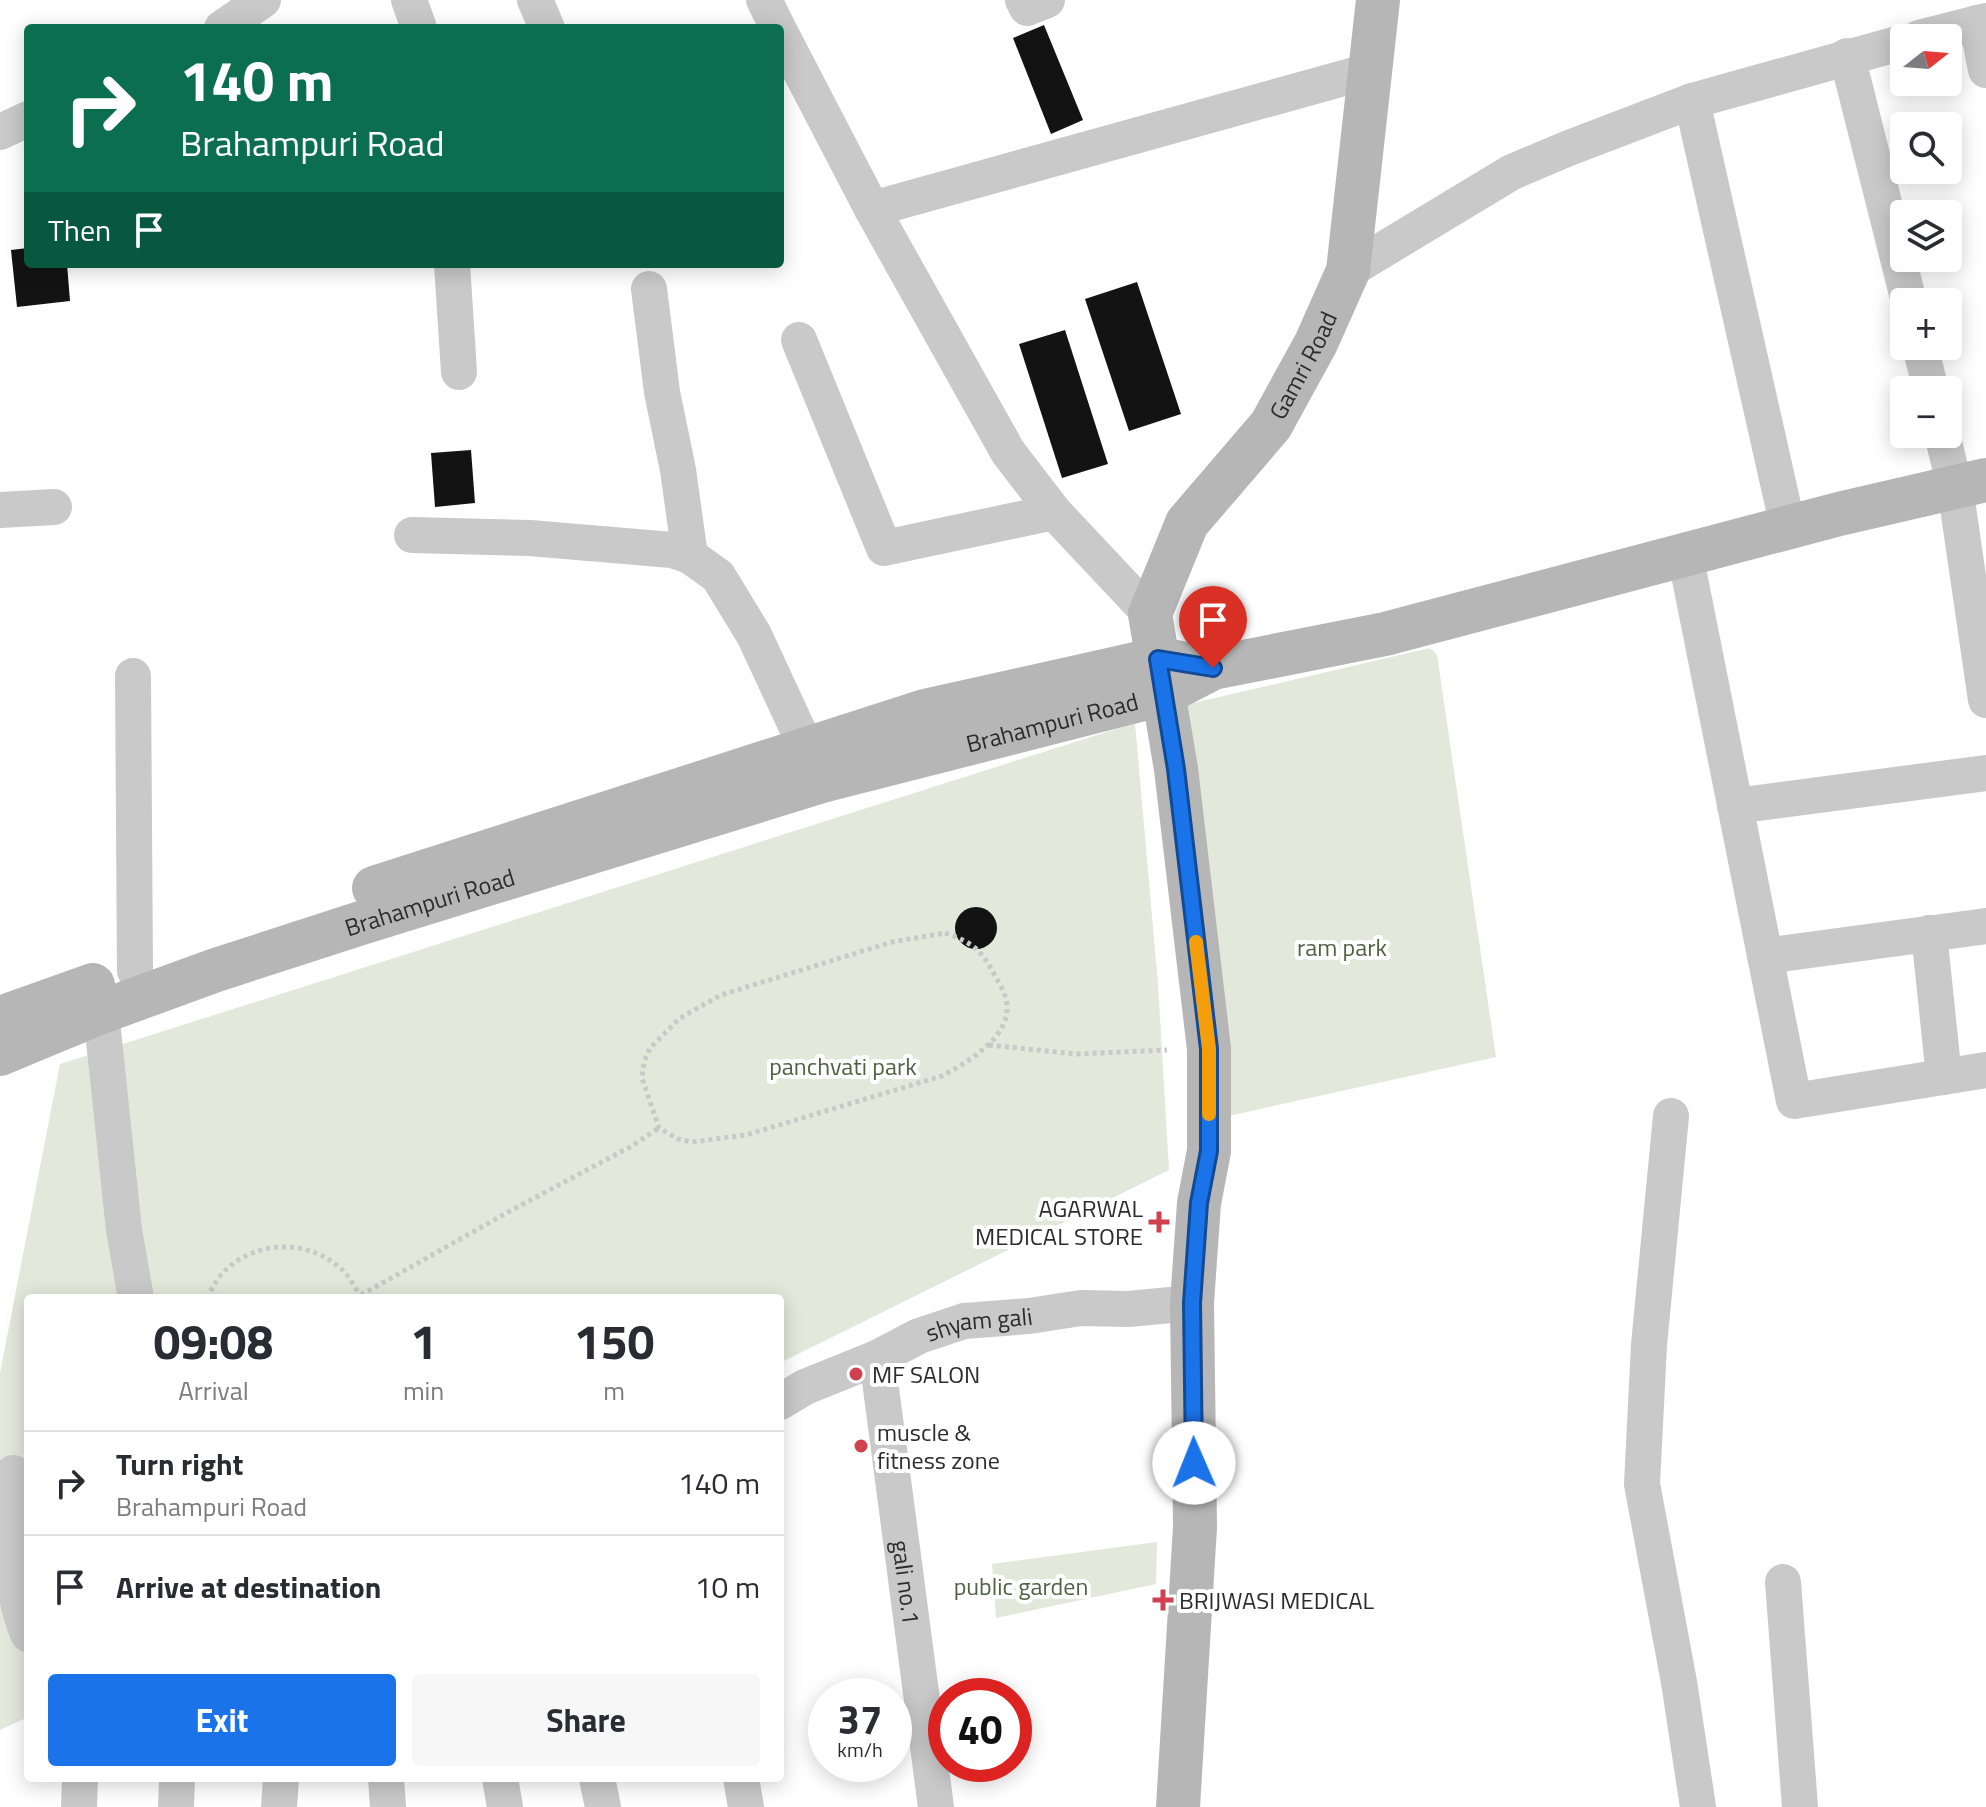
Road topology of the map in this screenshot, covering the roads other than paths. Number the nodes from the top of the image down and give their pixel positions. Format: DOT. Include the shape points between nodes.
graph roads {
  1 [pos="213,0"];
  2 [pos="263,0"];
  3 [pos="409,0"];
  4 [pos="535,0"];
  5 [pos="764,0"];
  6 [pos="1023,0"];
  7 [pos="1047,0"];
  8 [pos="1378,0"];
  9 [pos="1981,22"];
  10 [pos="221,24"];
  11 [pos="228,24"];
  12 [pos="418,24"];
  13 [pos="545,24"];
  14 [pos="776,24"];
  15 [pos="784,40"];
  16 [pos="1890,45"];
  17 [pos="1847,56"];
  18 [pos="1986,70"];
  19 [pos="1369,71"];
  20 [pos="1692,101"];
  21 [pos="24,121"];
  22 [pos="0,132"];
  23 [pos="872,209"];
  24 [pos="452,268"];
  25 [pos="1348,271"];
  26 [pos="1905,288"];
  27 [pos="649,289"];
  28 [pos="799,340"];
  29 [pos="459,372"];
  30 [pos="1950,448"];
  31 [pos="1970,483"];
  32 [pos="54,507"];
  33 [pos="0,510"];
  34 [pos="1054,512"];
  35 [pos="1788,527"];
  36 [pos="412,535"];
  37 [pos="1685,554"];
  38 [pos="690,556"];
  39 [pos="1150,614"];
  40 [pos="1982,639"];
  41 [pos="133,676"];
  42 [pos="1160,677"];
  43 [pos="1986,700"];
  44 [pos="815,765"];
  45 [pos="1986,773"];
  46 [pos="1735,806"];
  47 [pos="362,907"];
  48 [pos="1986,926"];
  49 [pos="1929,933"];
  50 [pos="1765,956"];
  51 [pos="135,971"];
  52 [pos="97,999"];
  53 [pos="0,1018"];
  54 [pos="0,1054"];
  55 [pos="1986,1070"];
  56 [pos="1944,1077"];
  57 [pos="1671,1116"];
  58 [pos="135,1294"];
  59 [pos="1192,1303"];
  60 [pos="877,1358"];
  61 [pos="784,1400"];
  62 [pos="14,1474"];
  63 [pos="1783,1582"];
  64 [pos="24,1625"];
  65 [pos="80,1782"];
  66 [pos="177,1782"];
  67 [pos="281,1782"];
  68 [pos="386,1782"];
  69 [pos="501,1782"];
  70 [pos="598,1782"];
  71 [pos="742,1782"];
  72 [pos="79,1807"];
  73 [pos="176,1807"];
  74 [pos="279,1807"];
  75 [pos="388,1807"];
  76 [pos="505,1807"];
  77 [pos="603,1807"];
  78 [pos="746,1807"];
  79 [pos="936,1807"];
  80 [pos="1178,1807"];
  81 [pos="1698,1807"];
  82 [pos="1800,1807"];
  1 -- 10 [label="street"];
  2 -- 11 [label="street"];
  3 -- 12 [label="street"];
  4 -- 13 [label="street"];
  5 -- 14 [label="street"];
  6 -- 7 [label="street" via="1027,8"];
  8 -- 19 [label="street, Gamri Road"];
  9 -- 18 [label="street"];
  15 -- 23 [label="street"];
  16 -- 17 [label="street"];
  17 -- 20 [label="street"];
  17 -- 26 [label="street"];
  19 -- 23 [label="street"];
  19 -- 25 [label="street, Gamri Road"];
  20 -- 25 [label="street" via="1512,172"];
  20 -- 35 [label="street"];
  21 -- 22 [label="street"];
  23 -- 34 [label="street" via="1008,452"];
  24 -- 29 [label="street"];
  25 -- 39 [label="street, Gamri Road" via="1271,425 1187,523"];
  27 -- 38 [label="street"];
  28 -- 34 [label="street" via="884,548"];
  30 -- 31 [label="street"];
  31 -- 35 [label="street, Brahampuri Road"];
  31 -- 40 [label="street"];
  32 -- 33 [label="street"];
  34 -- 39 [label="street"];
  35 -- 37 [label="street, Brahampuri Road"];
  36 -- 38 [label="street" via="530,538"];
  37 -- 42 [label="street, Brahampuri Road" via="1385,634"];
  37 -- 46 [label="street"];
  38 -- 44 [label="street" via="718,576 747,623"];
  39 -- 42 [label="street"];
  40 -- 43 [label="street"];
  41 -- 51 [label="street"];
  42 -- 44 [label="street, Brahampuri Road"];
  42 -- 59 [label="street" via="1209,1049 1209,1151 1199,1203"];
  44 -- 47 [label="street, Brahampuri Road"];
  45 -- 46 [label="street"];
  46 -- 50 [label="street"];
  47 -- 51 [label="street, Brahampuri Road"];
  47 -- 52 [label="street, Brahampuri Road" via="216,970"];
  48 -- 49 [label="street"];
  49 -- 50 [label="street"];
  49 -- 56 [label="street"];
  50 -- 56 [label="street" via="1794,1101"];
  51 -- 52 [label="street, Brahampuri Road"];
  52 -- 53 [label="street, Brahampuri Road"];
  52 -- 54 [label="street, Brahampuri Road"];
  52 -- 58 [label="street"];
  55 -- 56 [label="street"];
  57 -- 81 [label="street" via="1642,1484"];
  59 -- 60 [label="street, shyam gali" via="964,1321"];
  59 -- 80 [label="street" via="1195,1527"];
  60 -- 61 [label="street, shyam gali"];
  60 -- 79 [label="street, gali no.1"];
  62 -- 64 [label="street" via="14,1573"];
  63 -- 82 [label="street"];
  65 -- 72 [label="street"];
  66 -- 73 [label="street"];
  67 -- 74 [label="street"];
  68 -- 75 [label="street"];
  69 -- 76 [label="street"];
  70 -- 77 [label="street"];
  71 -- 78 [label="street"];
}
